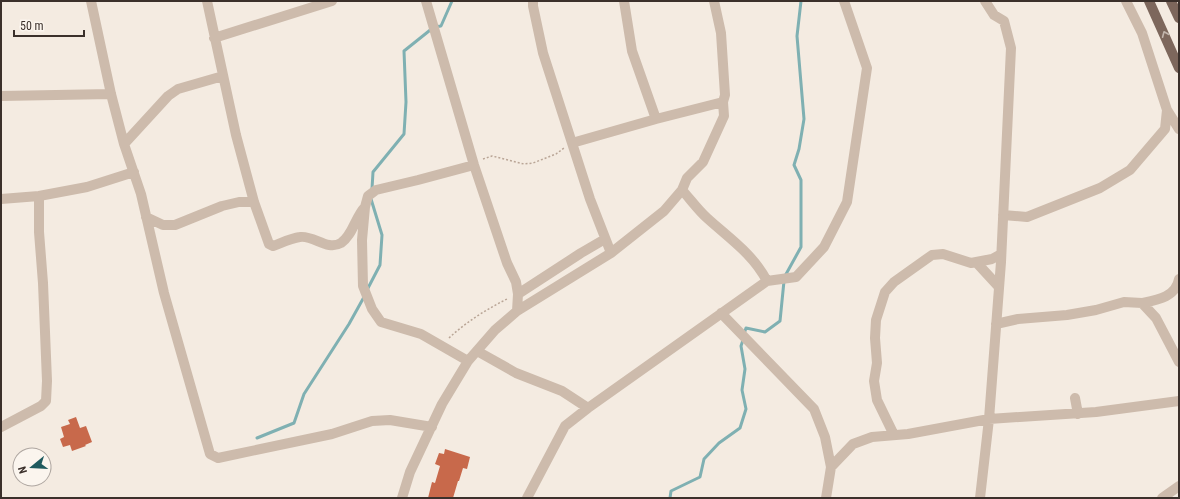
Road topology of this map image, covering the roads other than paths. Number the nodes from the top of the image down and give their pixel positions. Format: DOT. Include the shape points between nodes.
graph roads {
  1 [pos="92,1"];
  2 [pos="207,1"];
  3 [pos="332,1"];
  4 [pos="426,1"];
  5 [pos="624,1"];
  6 [pos="714,1"];
  7 [pos="844,1"];
  8 [pos="985,1"];
  9 [pos="1126,1"];
  10 [pos="1149,1"];
  11 [pos="1171,1"];
  12 [pos="535,3"];
  13 [pos="1179,18"];
  14 [pos="214,38"];
  15 [pos="1179,68"];
  16 [pos="223,76"];
  17 [pos="111,94"];
  18 [pos="1,96"];
  19 [pos="723,102"];
  20 [pos="1167,110"];
  21 [pos="656,119"];
  22 [pos="1165,129"];
  23 [pos="1179,129"];
  24 [pos="572,143"];
  25 [pos="124,144"];
  26 [pos="474,165"];
  27 [pos="134,172"];
  28 [pos="682,190"];
  29 [pos="39,196"];
  30 [pos="1,199"];
  31 [pos="254,202"];
  32 [pos="365,207"];
  33 [pos="1003,215"];
  34 [pos="146,217"];
  35 [pos="605,239"];
  36 [pos="611,253"];
  37 [pos="1001,254"];
  38 [pos="976,262"];
  39 [pos="1179,279"];
  40 [pos="767,281"];
  41 [pos="999,287"];
  42 [pos="518,294"];
  43 [pos="1158,299"];
  44 [pos="1142,303"];
  45 [pos="517,311"];
  46 [pos="721,313"];
  47 [pos="1156,318"];
  48 [pos="996,324"];
  49 [pos="477,350"];
  50 [pos="468,361"];
  51 [pos="1179,362"];
  52 [pos="1075,398"];
  53 [pos="1179,401"];
  54 [pos="588,408"];
  55 [pos="1078,414"];
  56 [pos="989,419"];
  57 [pos="1,427"];
  58 [pos="432,427"];
  59 [pos="894,435"];
  60 [pos="831,467"];
  61 [pos="1179,486"];
  62 [pos="402,498"];
  63 [pos="527,498"];
  64 [pos="826,498"];
  65 [pos="980,498"];
  66 [pos="1162,498"];
  1 -- 17 [label="street"];
  2 -- 14 [label="street"];
  3 -- 14 [label="street"];
  4 -- 26 [label="street"];
  5 -- 21 [label="street" via="632,51"];
  6 -- 19 [label="street" via="721,33 725,95"];
  7 -- 40 [label="street" via="867,68 848,202 824,247 796,277"];
  8 -- 33 [label="street" via="994,15 1004,21 1010,48"];
  9 -- 20 [label="street" via="1142,33"];
  15 -- 10 [label="main road, one-way"];
  11 -- 13 [label="main road"];
  12 -- 24 [label="street" via="543,53"];
  14 -- 16 [label="street"];
  16 -- 25 [label="street" via="173,92"];
  16 -- 31 [label="street"];
  17 -- 18 [label="street"];
  17 -- 25 [label="street"];
  19 -- 21 [label="street"];
  19 -- 28 [label="street" via="724,116 719,129 703,162 687,178"];
  20 -- 22 [label="street"];
  20 -- 23 [label="street"];
  21 -- 24 [label="street"];
  22 -- 23 [label="street"];
  22 -- 33 [label="street" via="1130,170 1100,188 1027,217"];
  24 -- 35 [label="street"];
  25 -- 27 [label="street"];
  26 -- 32 [label="street" via="376,190 368,196"];
  26 -- 42 [label="street"];
  27 -- 29 [label="street" via="87,187"];
  27 -- 34 [label="street"];
  28 -- 36 [label="street" via="664,211"];
  28 -- 40 [label="street" via="707,218 760,268"];
  29 -- 30 [label="street"];
  29 -- 57 [label="street" via="39,232 44,283 46,401 42,406"];
  31 -- 32 [label="street" via="269,244 273,246 300,237 333,246 341,243 351,232 359,213"];
  31 -- 34 [label="street" via="222,206 175,225 163,225"];
  32 -- 50 [label="street" via="362,240 363,286 372,309 381,322 421,334"];
  33 -- 37 [label="street"];
  34 -- 58 [label="street" via="164,293 210,454 218,458 332,434 372,421 390,420"];
  35 -- 36 [label="street"];
  35 -- 42 [label="street"];
  36 -- 45 [label="street"];
  37 -- 38 [label="street" via="992,259"];
  37 -- 41 [label="street"];
  38 -- 41 [label="street"];
  38 -- 59 [label="street" via="971,263 943,254 932,255 894,282 885,292 876,320 877,362 874,381 877,400"];
  39 -- 43 [label="street" via="1178,286 1172,293"];
  40 -- 46 [label="street"];
  41 -- 48 [label="street"];
  42 -- 45 [label="street"];
  43 -- 44 [label="street"];
  43 -- 47 [label="street" via="1155,307"];
  44 -- 47 [label="street"];
  44 -- 48 [label="street" via="1124,302 1067,315 1018,319"];
  45 -- 49 [label="street"];
  46 -- 54 [label="street"];
  46 -- 60 [label="street" via="814,409 825,437"];
  47 -- 51 [label="street"];
  48 -- 56 [label="street"];
  49 -- 50 [label="street"];
  49 -- 54 [label="street" via="516,373 562,391"];
  50 -- 58 [label="street" via="442,404"];
  52 -- 55 [label="street"];
  53 -- 55 [label="street"];
  54 -- 63 [label="street" via="565,426"];
  55 -- 56 [label="street"];
  56 -- 59 [label="street"];
  56 -- 65 [label="street"];
  58 -- 62 [label="street" via="410,472"];
  59 -- 60 [label="street" via="872,437 853,444"];
  60 -- 64 [label="street"];
  61 -- 66 [label="street"];
}
